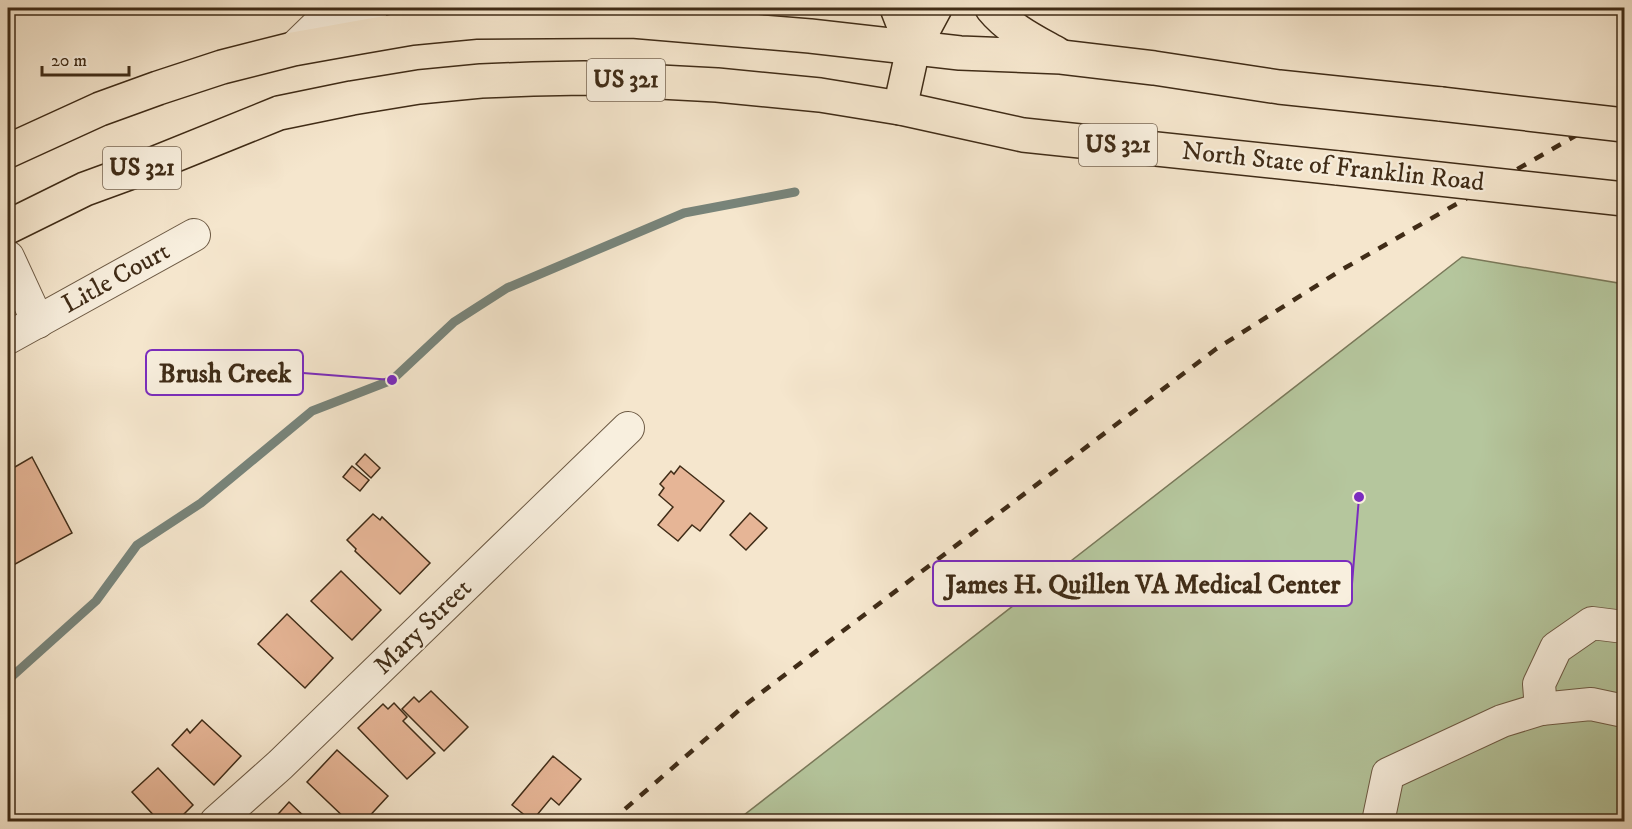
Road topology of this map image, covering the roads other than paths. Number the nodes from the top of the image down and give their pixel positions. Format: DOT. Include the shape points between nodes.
graph roads {
  1 [pos="372,8"];
  2 [pos="897,8"];
  3 [pos="935,8"];
  4 [pos="992,8"];
  5 [pos="580,14"];
  6 [pos="813,22"];
  7 [pos="913,49"];
  8 [pos="292,50"];
  9 [pos="1061,57"];
  10 [pos="900,108"];
  11 [pos="1624,125"];
  12 [pos="8,151"];
  13 [pos="1624,199"];
  14 [pos="8,227"];
  15 [pos="194,235"];
  16 [pos="8,256"];
  17 [pos="38,322"];
  18 [pos="8,338"];
  19 [pos="628,428"];
  20 [pos="1624,627"];
  21 [pos="1541,709"];
  22 [pos="1624,711"];
  23 [pos="216,822"];
  24 [pos="1378,822"];
  1 -- 8 [label="street" via="326,18"];
  2 -- 7 [label="main road"];
  3 -- 7 [label="main road"];
  4 -- 9 [label="main road" via="1020,34"];
  5 -- 6 [label="main road, US 321" via="632,21"];
  5 -- 8 [label="main road, US 321" via="412,28"];
  6 -- 7 [label="main road, US 321"];
  7 -- 9 [label="main road, US 321"];
  7 -- 10 [label="main road"];
  8 -- 12 [label="main road, US 321" via="158,88 100,109"];
  9 -- 11 [label="main road, US 321, bridge" via="1279,87"];
  10 -- 13 [label="main road, North State of Franklin Road / US 321, bridge" via="1023,135"];
  10 -- 14 [label="main road, US 321" via="740,87 584,78 419,87 279,113 85,189"];
  15 -- 17 [label="street, Litle Court"];
  16 -- 17 [label="street, Litle Court"];
  17 -- 18 [label="street, Litle Court"];
  19 -- 23 [label="street, Mary Street" via="289,757"];
  20 -- 21 [label="street" via="1592,624 1556,648 1539,684"];
  21 -- 22 [label="street" via="1591,704"];
  21 -- 24 [label="street" via="1502,721 1388,774"];
}
